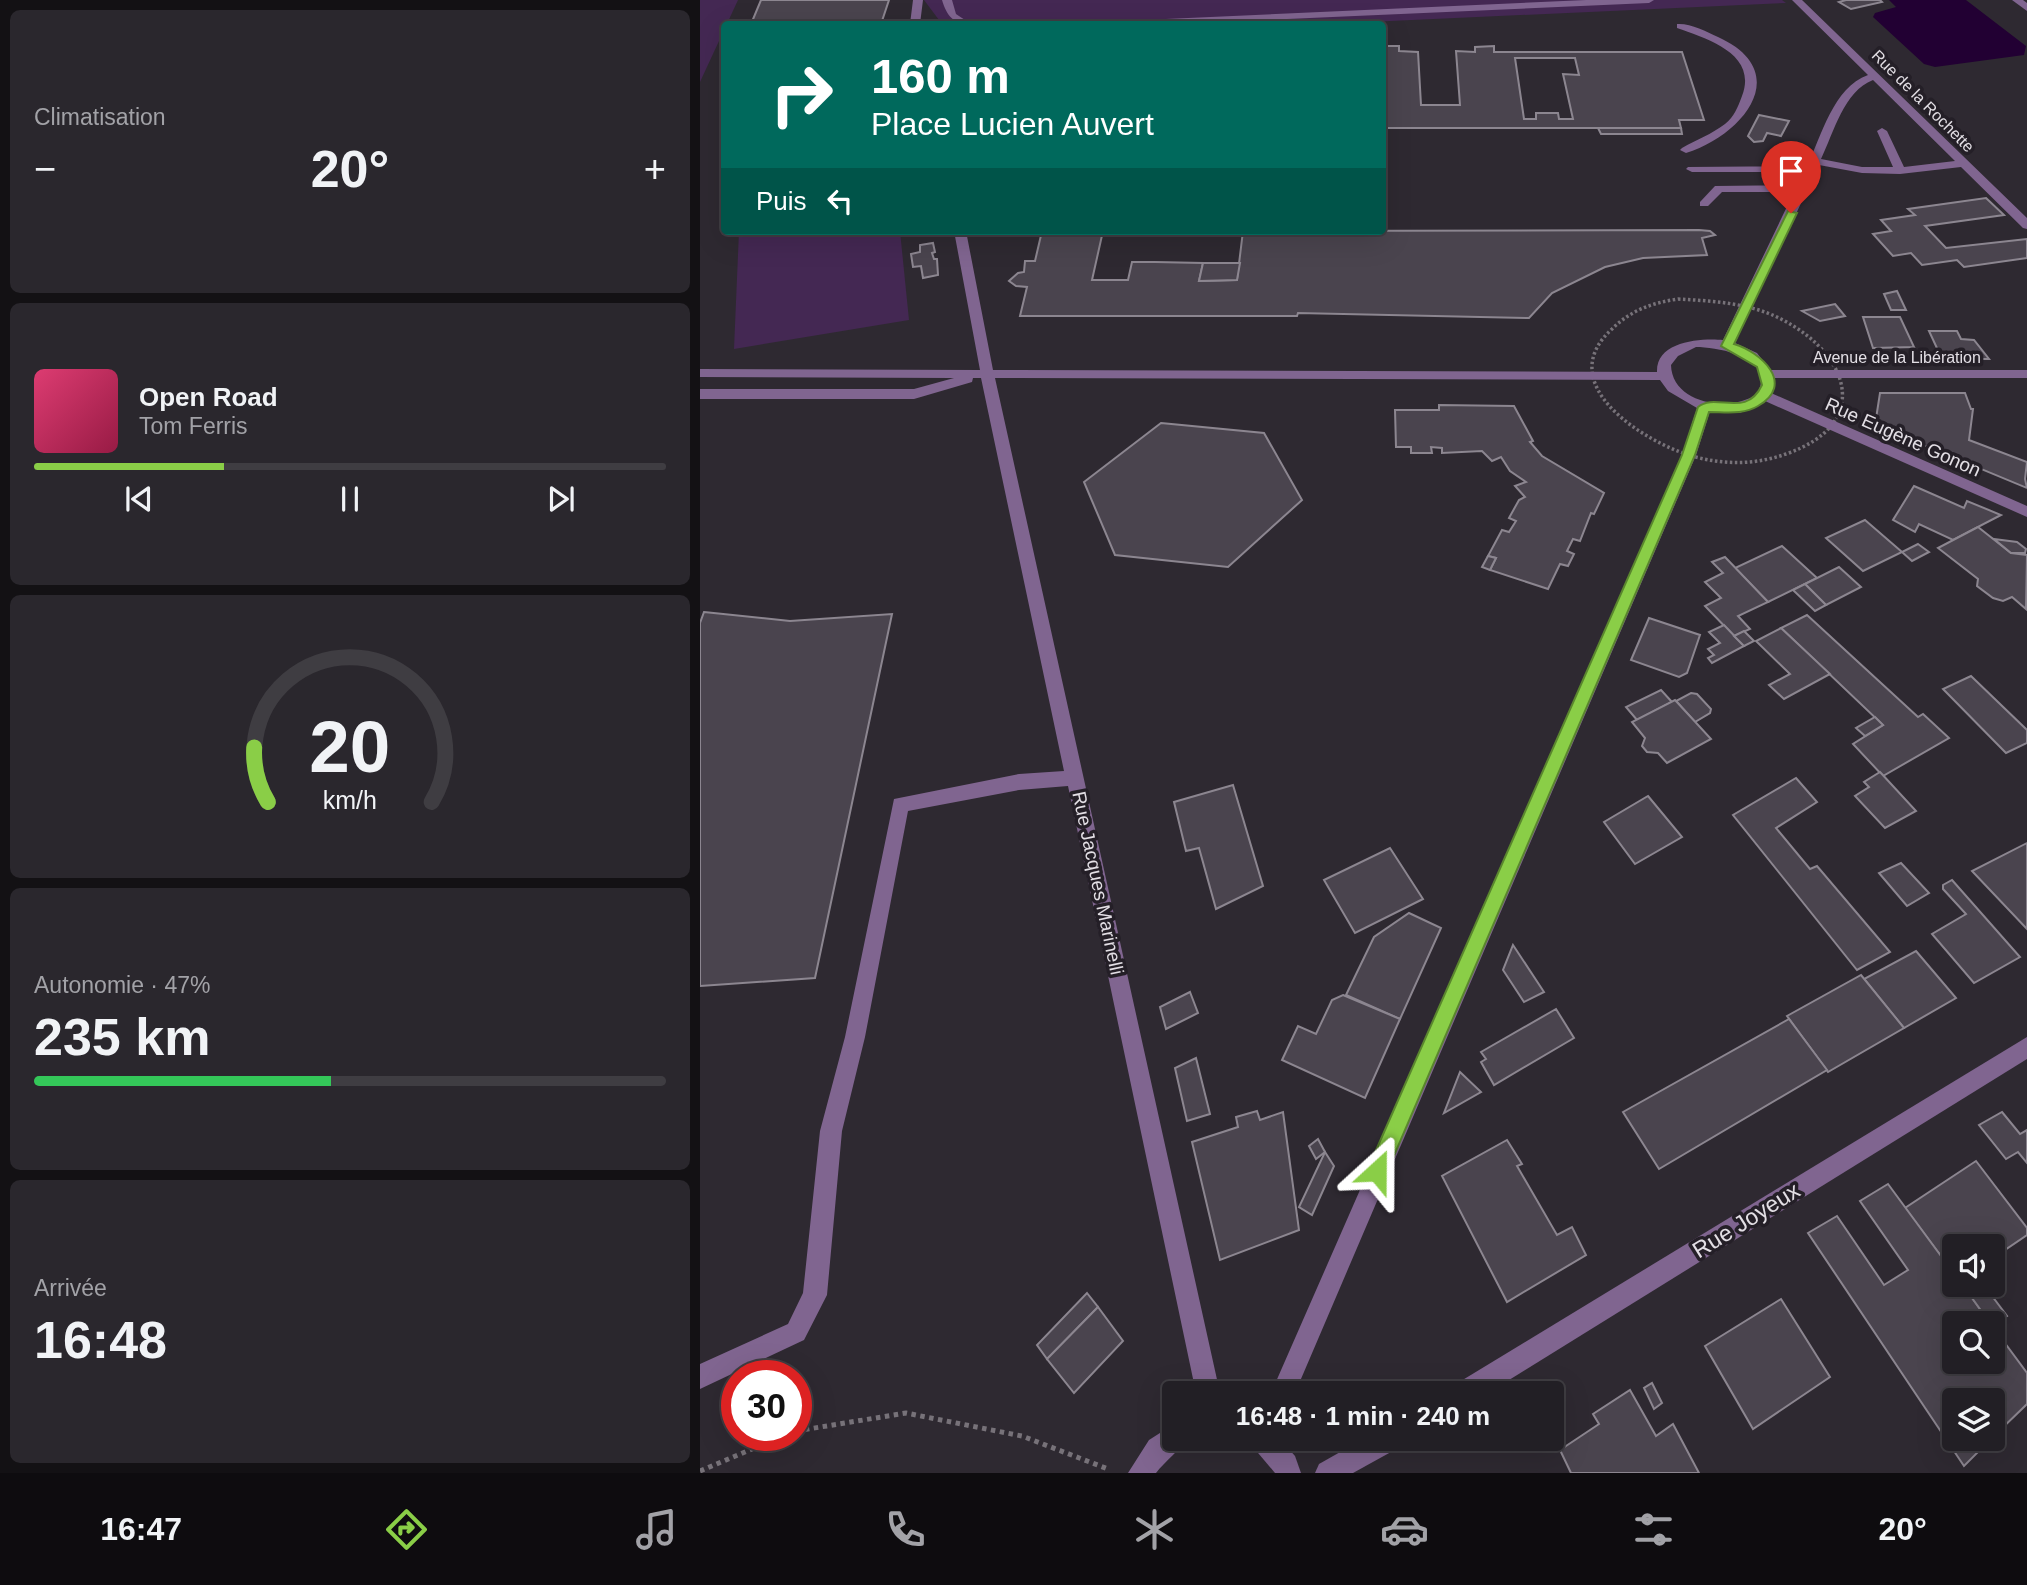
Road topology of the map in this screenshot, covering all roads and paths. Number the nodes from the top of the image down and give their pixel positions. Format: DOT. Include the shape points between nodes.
graph roads {
  1 [pos="918,0"];
  2 [pos="947,0"];
  3 [pos="1327,0"];
  4 [pos="1649,0"];
  5 [pos="1797,0"];
  6 [pos="2017,0"];
  7 [pos="2027,8"];
  8 [pos="1330,15"];
  9 [pos="914,21"];
  10 [pos="961,21"];
  11 [pos="1191,21"];
  12 [pos="1680,26"];
  13 [pos="1874,76"];
  14 [pos="1882,131"];
  15 [pos="1686,150"];
  16 [pos="1963,163"];
  17 [pos="1814,165"];
  18 [pos="1692,169"];
  19 [pos="1900,171"];
  20 [pos="1803,189"];
  21 [pos="1704,204"];
  22 [pos="2027,225"];
  23 [pos="961,235"];
  24 [pos="1727,346"];
  25 [pos="700,373"];
  26 [pos="987,373"];
  27 [pos="1767,374"];
  28 [pos="2027,374"];
  29 [pos="1663,376"];
  30 [pos="700,394"];
  31 [pos="1763,395"];
  32 [pos="1704,407"];
  33 [pos="2027,512"];
  34 [pos="1076,778"];
  35 [pos="2027,1046"];
  36 [pos="700,1377"];
  37 [pos="1205,1381"];
  38 [pos="1288,1381"];
  39 [pos="1484,1381"];
  40 [pos="812,1428"];
  41 [pos="1162,1446"];
  42 [pos="747,1451"];
  43 [pos="1275,1451"];
  44 [pos="1368,1451"];
  45 [pos="700,1471"];
  46 [pos="1119,1473"];
  47 [pos="1141,1473"];
  48 [pos="1288,1473"];
  49 [pos="1328,1473"];
  1 -- 9 [label="street"];
  2 -- 10 [label="street" via="952,15"];
  3 -- 8 [label="street"];
  4 -- 8 [label="street"];
  5 -- 13 [label="street, Rue de la Rochette"];
  6 -- 7 [label="street"];
  8 -- 11 [label="street"];
  12 -- 15 [label="street" via="1728,45 1745,58 1753,73 1751,90 1735,122"];
  13 -- 16 [label="street, Rue de la Rochette"];
  13 -- 17 [label="street" via="1846,93"];
  14 -- 19 [label="street"];
  16 -- 19 [label="street"];
  16 -- 22 [label="street, Rue de la Rochette"];
  17 -- 18 [label="street"];
  17 -- 19 [label="street"];
  17 -- 20 [label="street"];
  20 -- 21 [label="street" via="1718,188"];
  20 -- 24 [label="street"];
  23 -- 26 [label="street, Rue Jacques Marinelli"];
  24 -- 27 [label="street" via="1752,357"];
  24 -- 29 [label="street" via="1679,348 1663,365"];
  25 -- 26 [label="street"];
  26 -- 29 [label="street"];
  26 -- 30 [label="street" via="914,394"];
  26 -- 34 [label="street, Rue Jacques Marinelli"];
  27 -- 28 [label="street, Avenue de la Libération"];
  27 -- 31 [label="street"];
  29 -- 32 [label="street" via="1677,395"];
  31 -- 32 [label="street" via="1739,408"];
  31 -- 33 [label="street, Rue Eugène Gonon"];
  32 -- 38 [label="street" via="1689,455"];
  34 -- 36 [label="street" via="1019,782 900,805 855,1037 831,1131 815,1295 796,1332"];
  34 -- 37 [label="street, Rue Jacques Marinelli"];
  35 -- 39 [label="street, Rue Joyeux"];
  40 -- 46 [label="path" via="906,1413 1022,1436"];
  41 -- 47 [label="street"];
  42 -- 45 [label="path"];
  43 -- 48 [label="street"];
  44 -- 49 [label="street"];
}
